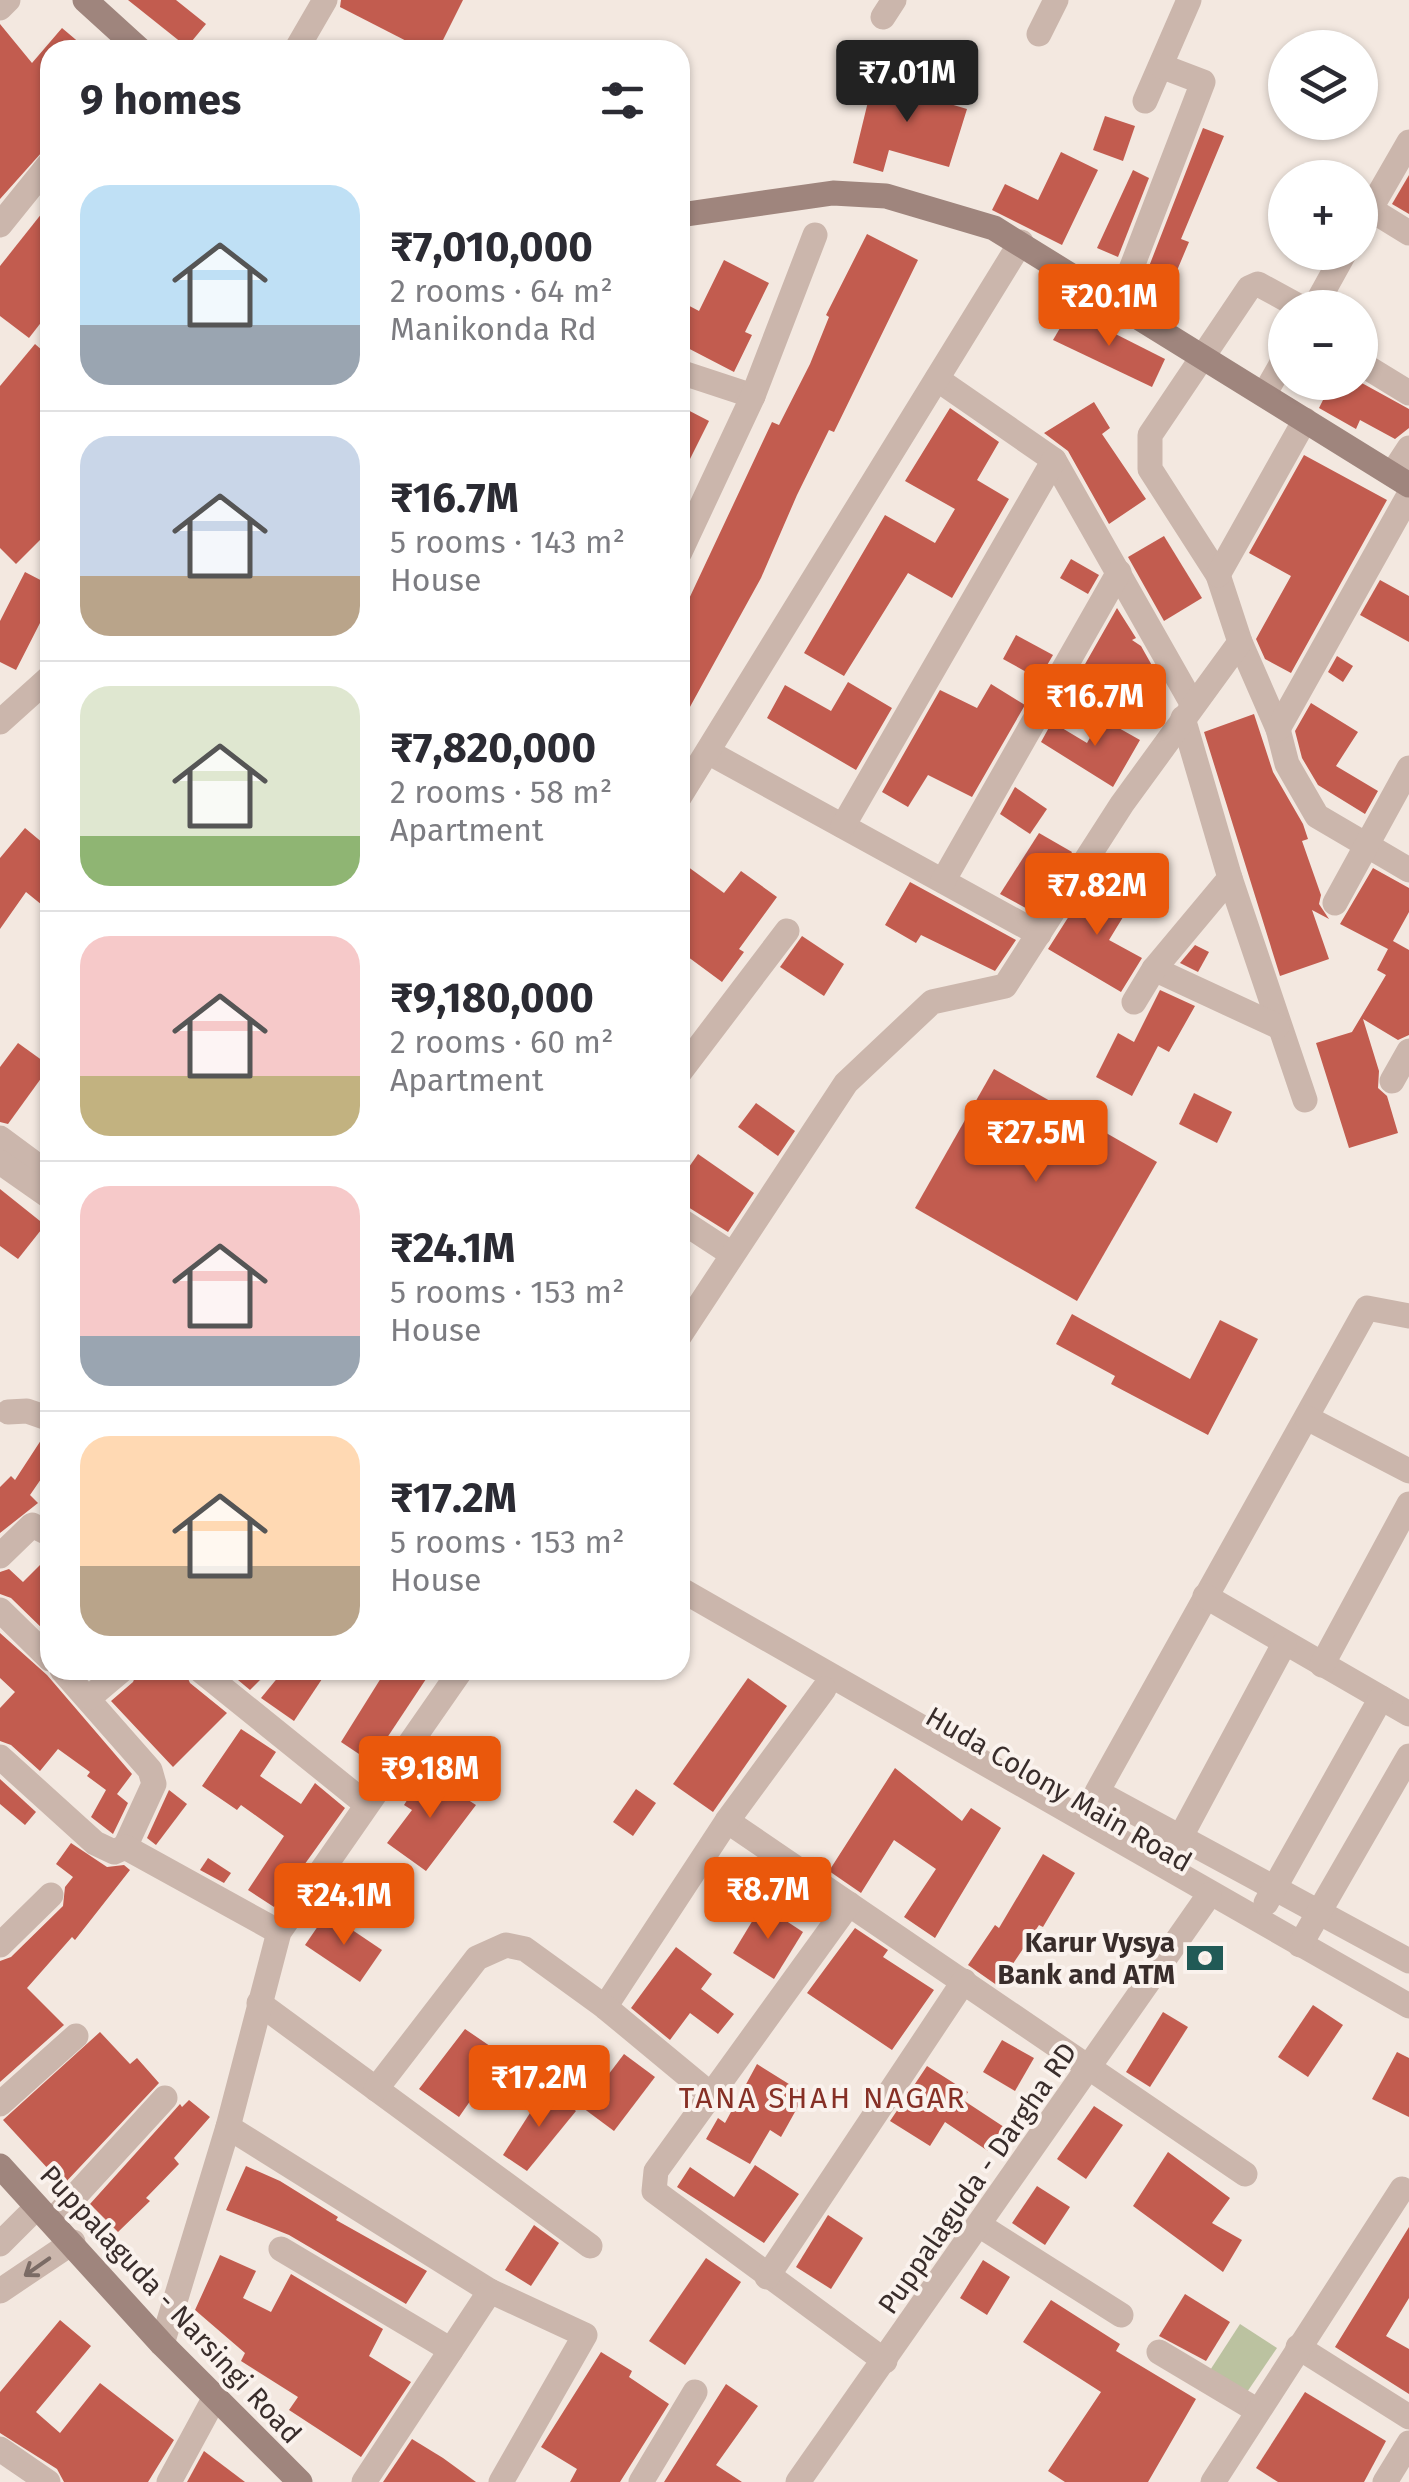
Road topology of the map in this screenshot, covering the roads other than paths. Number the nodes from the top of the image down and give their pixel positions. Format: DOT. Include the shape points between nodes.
graph roads {
  1 [pos="8,0"];
  2 [pos="85,0"];
  3 [pos="325,0"];
  4 [pos="1056,0"];
  5 [pos="1189,0"];
  6 [pos="0,8"];
  7 [pos="1039,34"];
  8 [pos="129,40"];
  9 [pos="302,40"];
  10 [pos="1161,66"];
  11 [pos="1145,102"];
  12 [pos="1409,142"];
  13 [pos="40,175"];
  14 [pos="1378,196"];
  15 [pos="690,213"];
  16 [pos="1378,222"];
  17 [pos="0,225"];
  18 [pos="1409,233"];
  19 [pos="816,236"];
  20 [pos="1021,242"];
  21 [pos="1269,290"];
  22 [pos="1118,304"];
  23 [pos="1203,355"];
  24 [pos="1378,374"];
  25 [pos="690,375"];
  26 [pos="937,379"];
  27 [pos="1268,388"];
  28 [pos="1265,393"];
  29 [pos="1409,393"];
  30 [pos="753,396"];
  31 [pos="1305,420"];
  32 [pos="1409,448"];
  33 [pos="1054,460"];
  34 [pos="1401,479"];
  35 [pos="1409,495"];
  36 [pos="690,531"];
  37 [pos="1119,572"];
  38 [pos="1218,575"];
  39 [pos="1240,642"];
  40 [pos="40,686"];
  41 [pos="1188,712"];
  42 [pos="0,722"];
  43 [pos="1278,730"];
  44 [pos="708,752"];
  45 [pos="1409,768"];
  46 [pos="690,780"];
  47 [pos="843,826"];
  48 [pos="1364,846"];
  49 [pos="1409,870"];
  50 [pos="1230,878"];
  51 [pos="943,881"];
  52 [pos="1335,903"];
  53 [pos="787,931"];
  54 [pos="1039,934"];
  55 [pos="1154,969"];
  56 [pos="1134,1002"];
  57 [pos="1277,1026"];
  58 [pos="1409,1051"];
  59 [pos="690,1059"];
  60 [pos="1392,1081"];
  61 [pos="1305,1100"];
  62 [pos="0,1138"];
  63 [pos="0,1162"];
  64 [pos="40,1168"];
  65 [pos="40,1190"];
  66 [pos="690,1227"];
  67 [pos="732,1254"];
  68 [pos="1409,1316"];
  69 [pos="690,1319"];
  70 [pos="3,1413"];
  71 [pos="40,1416"];
  72 [pos="1306,1418"];
  73 [pos="1409,1471"];
  74 [pos="1409,1504"];
  75 [pos="40,1529"];
  76 [pos="0,1556"];
  77 [pos="690,1595"];
  78 [pos="1205,1596"];
  79 [pos="0,1610"];
  80 [pos="690,1614"];
  81 [pos="1284,1644"];
  82 [pos="40,1649"];
  83 [pos="1322,1665"];
  84 [pos="72,1680"];
  85 [pos="110,1680"];
  86 [pos="212,1680"];
  87 [pos="453,1680"];
  88 [pos="824,1689"];
  89 [pos="90,1697"];
  90 [pos="1380,1698"];
  91 [pos="1409,1714"];
  92 [pos="1409,1756"];
  93 [pos="0,1757"];
  94 [pos="366,1804"];
  95 [pos="728,1822"];
  96 [pos="1180,1838"];
  97 [pos="125,1848"];
  98 [pos="1274,1888"];
  99 [pos="51,1895"];
  100 [pos="1206,1900"];
  101 [pos="848,1904"];
  102 [pos="1318,1911"];
  103 [pos="1256,1920"];
  104 [pos="279,1932"];
  105 [pos="0,1945"];
  106 [pos="1300,1945"];
  107 [pos="1408,1959"];
  108 [pos="964,1980"];
  109 [pos="258,2003"];
  110 [pos="1409,2006"];
  111 [pos="604,2007"];
  112 [pos="1409,2020"];
  113 [pos="76,2036"];
  114 [pos="1088,2071"];
  115 [pos="376,2089"];
  116 [pos="710,2094"];
  117 [pos="165,2098"];
  118 [pos="0,2104"];
  119 [pos="228,2127"];
  120 [pos="0,2166"];
  121 [pos="1245,2174"];
  122 [pos="1402,2189"];
  123 [pos="45,2214"];
  124 [pos="979,2225"];
  125 [pos="72,2242"];
  126 [pos="0,2244"];
  127 [pos="590,2246"];
  128 [pos="281,2249"];
  129 [pos="767,2276"];
  130 [pos="0,2291"];
  131 [pos="490,2291"];
  132 [pos="1121,2315"];
  133 [pos="162,2344"];
  134 [pos="1298,2347"];
  135 [pos="451,2350"];
  136 [pos="1159,2352"];
  137 [pos="886,2361"];
  138 [pos="695,2392"];
  139 [pos="214,2399"];
  140 [pos="1258,2411"];
  141 [pos="1409,2417"];
  142 [pos="1409,2443"];
  143 [pos="0,2449"];
  144 [pos="48,2482"];
  145 [pos="169,2482"];
  146 [pos="300,2482"];
  147 [pos="364,2482"];
  148 [pos="501,2482"];
  149 [pos="640,2482"];
  150 [pos="798,2482"];
  151 [pos="1213,2482"];
  152 [pos="1385,2482"];
  1 -- 6 [label="street"];
  2 -- 8 [label="street"];
  3 -- 9 [label="street"];
  4 -- 7 [label="street"];
  5 -- 10 [label="street"];
  10 -- 11 [label="street"];
  10 -- 22 [label="street" via="1203,82"];
  12 -- 14 [label="street"];
  13 -- 17 [label="street"];
  15 -- 20 [label="street" via="833,192 886,196"];
  16 -- 18 [label="street"];
  19 -- 30 [label="street"];
  20 -- 22 [label="street"];
  20 -- 26 [label="street"];
  21 -- 23 [label="street" via="1249,288"];
  22 -- 23 [label="street"];
  23 -- 28 [label="street"];
  23 -- 38 [label="street" via="1150,435 1147,451 1150,469"];
  24 -- 29 [label="street"];
  25 -- 30 [label="street"];
  26 -- 33 [label="street"];
  26 -- 44 [label="street"];
  27 -- 28 [label="street"];
  28 -- 31 [label="street"];
  30 -- 36 [label="street"];
  31 -- 34 [label="street"];
  31 -- 38 [label="street"];
  32 -- 34 [label="street"];
  33 -- 37 [label="street"];
  33 -- 47 [label="street"];
  35 -- 43 [label="street"];
  37 -- 41 [label="street"];
  37 -- 51 [label="street"];
  38 -- 39 [label="street"];
  39 -- 41 [label="street"];
  39 -- 43 [label="street"];
  40 -- 42 [label="street"];
  41 -- 50 [label="street"];
  41 -- 54 [label="street"];
  43 -- 48 [label="street" via="1287,764 1317,816"];
  44 -- 46 [label="street"];
  44 -- 47 [label="street"];
  45 -- 48 [label="street"];
  47 -- 51 [label="street"];
  48 -- 49 [label="street"];
  48 -- 52 [label="street"];
  50 -- 55 [label="street"];
  50 -- 57 [label="street"];
  51 -- 54 [label="street"];
  53 -- 59 [label="street"];
  54 -- 67 [label="street" via="1005,986 932,1002 846,1083"];
  55 -- 56 [label="street"];
  55 -- 57 [label="street"];
  57 -- 61 [label="street"];
  58 -- 60 [label="street"];
  62 -- 64 [label="street"];
  63 -- 65 [label="street"];
  66 -- 67 [label="street"];
  67 -- 69 [label="street"];
  68 -- 72 [label="street" via="1367,1308"];
  70 -- 71 [label="street"];
  72 -- 73 [label="street"];
  72 -- 78 [label="street"];
  74 -- 83 [label="street"];
  75 -- 76 [label="street" via="32,1525"];
  77 -- 100 [label="street"];
  78 -- 81 [label="street"];
  78 -- 96 [label="street" via="1097,1792"];
  79 -- 82 [label="street"];
  80 -- 88 [label="street, Huda Colony Main Road"];
  81 -- 83 [label="street"];
  81 -- 96 [label="street"];
  83 -- 90 [label="street"];
  84 -- 89 [label="street"];
  85 -- 89 [label="street"];
  86 -- 94 [label="street"];
  87 -- 94 [label="street"];
  88 -- 95 [label="street"];
  88 -- 100 [label="street, Huda Colony Main Road"];
  89 -- 97 [label="street" via="150,1770 154,1784"];
  90 -- 91 [label="street"];
  90 -- 98 [label="street"];
  92 -- 102 [label="street"];
  93 -- 97 [label="street" via="94,1843 114,1852"];
  94 -- 104 [label="street"];
  95 -- 101 [label="street"];
  95 -- 111 [label="street"];
  96 -- 98 [label="street"];
  97 -- 104 [label="street"];
  98 -- 102 [label="street"];
  98 -- 103 [label="street"];
  99 -- 105 [label="street"];
  100 -- 103 [label="street"];
  100 -- 112 [label="street, Huda Colony Main Road"];
  100 -- 114 [label="street, Puppalaguda - Dargha RD"];
  101 -- 108 [label="street"];
  101 -- 116 [label="street"];
  102 -- 106 [label="street"];
  102 -- 107 [label="street"];
  103 -- 106 [label="street"];
  104 -- 109 [label="street"];
  106 -- 110 [label="street"];
  108 -- 114 [label="street"];
  108 -- 129 [label="street"];
  109 -- 115 [label="street"];
  109 -- 119 [label="street"];
  111 -- 115 [label="street" via="525,1949 491,1950 477,1958"];
  111 -- 116 [label="street"];
  113 -- 118 [label="street"];
  114 -- 121 [label="street"];
  114 -- 124 [label="street, Puppalaguda - Dargha RD"];
  115 -- 127 [label="street"];
  116 -- 129 [label="street" via="656,2171 654,2191"];
  117 -- 123 [label="street"];
  119 -- 131 [label="street"];
  119 -- 133 [label="street"];
  120 -- 123 [label="street, Puppalaguda - Narsingi Road"];
  122 -- 134 [label="street"];
  123 -- 125 [label="street, Puppalaguda - Narsingi Road"];
  123 -- 126 [label="street"];
  124 -- 132 [label="street"];
  124 -- 137 [label="street, Puppalaguda - Dargha RD"];
  125 -- 130 [label="street, one-way"];
  125 -- 133 [label="street, Puppalaguda - Narsingi Road"];
  128 -- 135 [label="street"];
  129 -- 137 [label="street"];
  131 -- 135 [label="street"];
  131 -- 148 [label="street" via="585,2335"];
  133 -- 139 [label="street, Puppalaguda - Narsingi Road"];
  134 -- 140 [label="street"];
  134 -- 141 [label="street"];
  135 -- 147 [label="street"];
  136 -- 140 [label="street"];
  137 -- 150 [label="street, Puppalaguda - Dargha RD"];
  138 -- 149 [label="street"];
  139 -- 145 [label="street"];
  139 -- 146 [label="street, Puppalaguda - Narsingi Road"];
  140 -- 151 [label="street"];
  142 -- 152 [label="street"];
  143 -- 144 [label="street"];
}
